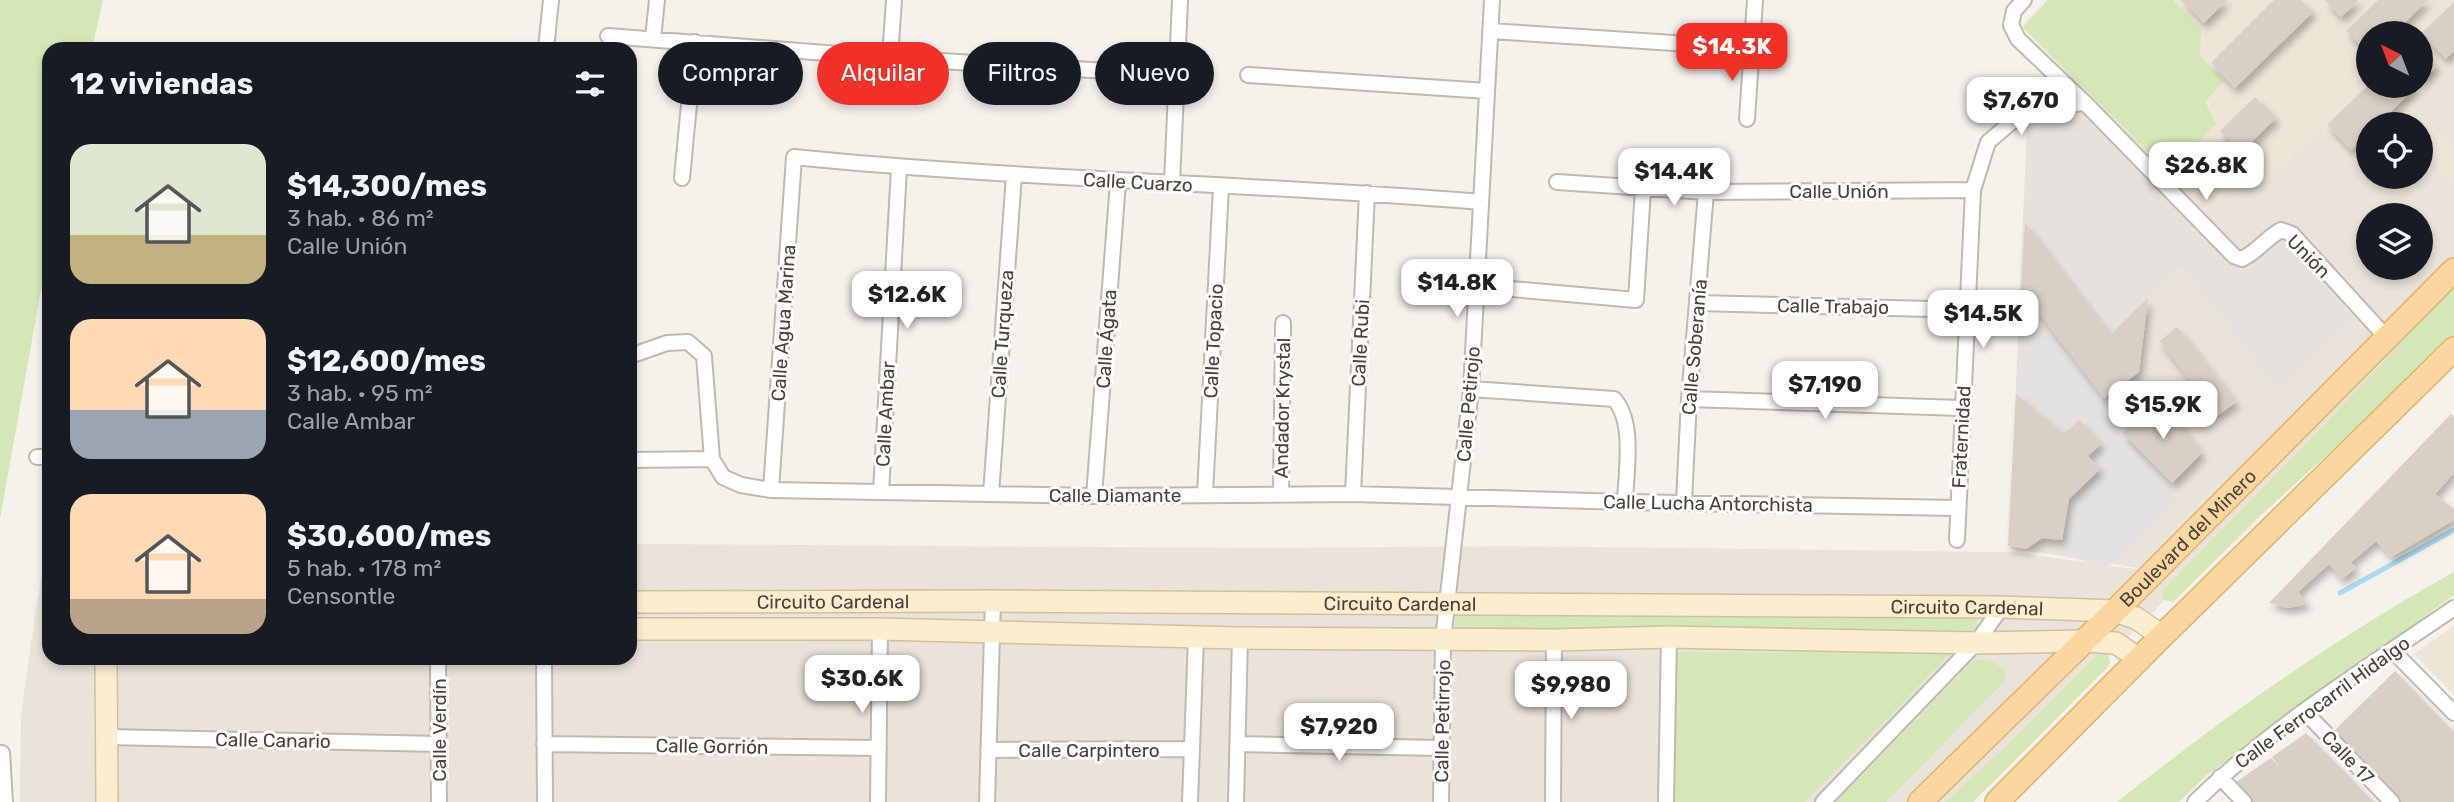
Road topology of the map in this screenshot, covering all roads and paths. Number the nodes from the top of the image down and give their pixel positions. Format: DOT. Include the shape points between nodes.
graph roads {
  1 [pos="551,0"];
  2 [pos="657,0"];
  3 [pos="894,0"];
  4 [pos="1180,0"];
  5 [pos="1492,0"];
  6 [pos="1755,0"];
  7 [pos="2024,0"];
  8 [pos="1490,31"];
  9 [pos="608,36"];
  10 [pos="653,39"];
  11 [pos="547,42"];
  12 [pos="695,42"];
  13 [pos="891,42"];
  14 [pos="1177,42"];
  15 [pos="1751,48"];
  16 [pos="949,62"];
  17 [pos="1095,70"];
  18 [pos="1248,75"];
  19 [pos="1487,91"];
  20 [pos="2085,103"];
  21 [pos="689,105"];
  22 [pos="1174,105"];
  23 [pos="1747,119"];
  24 [pos="794,157"];
  25 [pos="899,168"];
  26 [pos="1014,175"];
  27 [pos="682,178"];
  28 [pos="1118,181"];
  29 [pos="1557,182"];
  30 [pos="1172,183"];
  31 [pos="1221,187"];
  32 [pos="1643,189"];
  33 [pos="1973,190"];
  34 [pos="1706,192"];
  35 [pos="1367,193"];
  36 [pos="1481,202"];
  37 [pos="2454,270"];
  38 [pos="1476,286"];
  39 [pos="1698,303"];
  40 [pos="1968,310"];
  41 [pos="1283,323"];
  42 [pos="2386,337"];
  43 [pos="2454,349"];
  44 [pos="637,354"];
  45 [pos="1471,389"];
  46 [pos="1689,399"];
  47 [pos="1961,408"];
  48 [pos="712,459"];
  49 [pos="637,460"];
  50 [pos="771,489"];
  51 [pos="881,492"];
  52 [pos="991,494"];
  53 [pos="1205,494"];
  54 [pos="1281,494"];
  55 [pos="1353,494"];
  56 [pos="1094,496"];
  57 [pos="1459,497"];
  58 [pos="1625,502"];
  59 [pos="1684,502"];
  60 [pos="1957,508"];
  61 [pos="1957,540"];
  62 [pos="993,601"];
  63 [pos="637,603"];
  64 [pos="1446,603"];
  65 [pos="2003,607"];
  66 [pos="2454,608"];
  67 [pos="2115,611"];
  68 [pos="637,629"];
  69 [pos="880,629"];
  70 [pos="992,631"];
  71 [pos="2162,636"];
  72 [pos="1196,637"];
  73 [pos="1669,637"];
  74 [pos="1240,638"];
  75 [pos="1443,640"];
  76 [pos="1554,640"];
  77 [pos="2084,640"];
  78 [pos="1976,643"];
  79 [pos="2392,650"];
  80 [pos="2139,659"];
  81 [pos="106,665"];
  82 [pos="438,665"];
  83 [pos="544,665"];
  84 [pos="2305,712"];
  85 [pos="2454,713"];
  86 [pos="107,737"];
  87 [pos="439,744"];
  88 [pos="544,744"];
  89 [pos="1238,744"];
  90 [pos="879,748"];
  91 [pos="1441,748"];
  92 [pos="1190,749"];
  93 [pos="988,750"];
  94 [pos="2,753"];
  95 [pos="2220,777"];
  96 [pos="5,802"];
  97 [pos="107,802"];
  98 [pos="439,802"];
  99 [pos="545,802"];
  100 [pos="878,802"];
  101 [pos="987,802"];
  102 [pos="1190,802"];
  103 [pos="1236,802"];
  104 [pos="1441,802"];
  105 [pos="1553,802"];
  106 [pos="1666,802"];
  107 [pos="1823,802"];
  108 [pos="1920,802"];
  109 [pos="1997,802"];
  110 [pos="2194,802"];
  111 [pos="2244,802"];
  112 [pos="2392,802"];
  1 -- 11 [label="street"];
  2 -- 10 [label="street"];
  3 -- 13 [label="street"];
  4 -- 14 [label="street"];
  5 -- 8 [label="street, Calle Petirojo"];
  6 -- 15 [label="street"];
  7 -- 20 [label="street, Unión" via="2014,11 2011,25 2018,39"];
  8 -- 15 [label="street"];
  8 -- 19 [label="street, Calle Petirojo"];
  9 -- 10 [label="street"];
  10 -- 12 [label="street"];
  15 -- 23 [label="street"];
  16 -- 17 [label="street"];
  18 -- 19 [label="street"];
  19 -- 36 [label="street, Calle Petirojo"];
  20 -- 33 [label="street, Fraternidad" via="2027,109 1988,142"];
  20 -- 42 [label="street, Unión" via="2235,256 2250,256 2281,230 2292,234"];
  21 -- 27 [label="street"];
  22 -- 30 [label="street"];
  24 -- 25 [label="street, Calle Cuarzo"];
  24 -- 50 [label="street, Calle Agua Marina"];
  25 -- 26 [label="street, Calle Cuarzo"];
  25 -- 51 [label="street, Calle Ambar"];
  26 -- 28 [label="street, Calle Cuarzo"];
  26 -- 52 [label="street, Calle Turqueza"];
  28 -- 30 [label="street, Calle Cuarzo"];
  28 -- 56 [label="street, Calle Ágata"];
  29 -- 32 [label="street, Calle Unión"];
  30 -- 31 [label="street, Calle Cuarzo"];
  31 -- 35 [label="street, Calle Cuarzo"];
  31 -- 53 [label="street, Calle Topacio"];
  32 -- 34 [label="street, Calle Unión"];
  32 -- 38 [label="street" via="1636,300"];
  33 -- 34 [label="street, Calle Unión"];
  33 -- 40 [label="street, Fraternidad"];
  34 -- 39 [label="street, Calle Soberanía"];
  35 -- 36 [label="street, Calle Cuarzo"];
  35 -- 55 [label="street, Calle Rubi"];
  36 -- 38 [label="street, Calle Petirojo"];
  37 -- 42 [label="main road, Boulevard del Minero"];
  38 -- 45 [label="street, Calle Petirojo"];
  39 -- 40 [label="street, Calle Trabajo"];
  39 -- 46 [label="street, Calle Soberanía"];
  40 -- 47 [label="street, Fraternidad"];
  41 -- 54 [label="street, Andador Krystal"];
  42 -- 67 [label="main road, Boulevard del Minero"];
  43 -- 71 [label="main road"];
  44 -- 48 [label="street" via="667,343 688,342 704,356"];
  45 -- 57 [label="street, Calle Petirojo"];
  45 -- 58 [label="street" via="1614,399 1623,409 1627,425"];
  46 -- 47 [label="street"];
  46 -- 59 [label="street, Calle Soberanía"];
  47 -- 60 [label="street, Fraternidad"];
  48 -- 49 [label="street"];
  48 -- 50 [label="street, Calle Diamante" via="723,477"];
  50 -- 51 [label="street, Calle Diamante"];
  51 -- 52 [label="street, Calle Diamante"];
  52 -- 56 [label="street, Calle Diamante"];
  53 -- 54 [label="street, Calle Diamante"];
  53 -- 56 [label="street, Calle Diamante"];
  54 -- 55 [label="street, Calle Diamante"];
  55 -- 57 [label="street, Calle Diamante"];
  57 -- 58 [label="street, Calle Lucha Antorchista"];
  57 -- 64 [label="street, Calle Petirojo"];
  58 -- 59 [label="street, Calle Lucha Antorchista"];
  59 -- 60 [label="street, Calle Lucha Antorchista"];
  60 -- 61 [label="street, Fraternidad"];
  62 -- 63 [label="street, Circuito Cardenal"];
  62 -- 64 [label="street, Circuito Cardenal"];
  62 -- 70 [label="street"];
  64 -- 65 [label="street, Circuito Cardenal"];
  64 -- 75 [label="street, Calle Petirojo"];
  65 -- 67 [label="street, Circuito Cardenal"];
  65 -- 78 [label="street"];
  66 -- 79 [label="street, Calle Ferrocarril Hidalgo"];
  67 -- 71 [label="street, Circuito Cardenal" via="2136,618"];
  67 -- 77 [label="main road, Boulevard del Minero"];
  68 -- 69 [label="street, Circuito Cardenal"];
  69 -- 70 [label="street, Circuito Cardenal"];
  69 -- 90 [label="street"];
  70 -- 72 [label="street, Circuito Cardenal"];
  70 -- 93 [label="street"];
  71 -- 80 [label="main road"];
  72 -- 74 [label="street, Circuito Cardenal"];
  72 -- 92 [label="street"];
  73 -- 76 [label="street, Circuito Cardenal"];
  73 -- 78 [label="street, Circuito Cardenal"];
  73 -- 106 [label="street"];
  74 -- 75 [label="street, Circuito Cardenal"];
  74 -- 89 [label="street"];
  75 -- 76 [label="street, Circuito Cardenal"];
  75 -- 91 [label="street, Calle Petirrojo"];
  76 -- 105 [label="street"];
  77 -- 78 [label="street, Circuito Cardenal"];
  77 -- 80 [label="street, Circuito Cardenal" via="2116,643"];
  77 -- 108 [label="main road, Boulevard del Minero"];
  78 -- 107 [label="street"];
  79 -- 84 [label="street, Calle Ferrocarril Hidalgo"];
  79 -- 85 [label="street"];
  80 -- 109 [label="main road"];
  81 -- 86 [label="street"];
  82 -- 87 [label="street, Calle Verdín"];
  83 -- 88 [label="street"];
  84 -- 95 [label="street, Calle Ferrocarril Hidalgo"];
  84 -- 112 [label="street, Calle 17"];
  86 -- 87 [label="street, Calle Canario"];
  86 -- 97 [label="street"];
  87 -- 98 [label="street, Calle Verdín"];
  88 -- 90 [label="street, Calle Gorrión"];
  88 -- 99 [label="street"];
  89 -- 91 [label="street"];
  89 -- 103 [label="street"];
  90 -- 100 [label="street"];
  91 -- 104 [label="street, Calle Petirrojo"];
  92 -- 93 [label="street, Calle Carpintero"];
  92 -- 102 [label="street"];
  93 -- 101 [label="street"];
  94 -- 96 [label="street"];
  95 -- 110 [label="street, Calle Ferrocarril Hidalgo"];
  95 -- 111 [label="street"];
}
